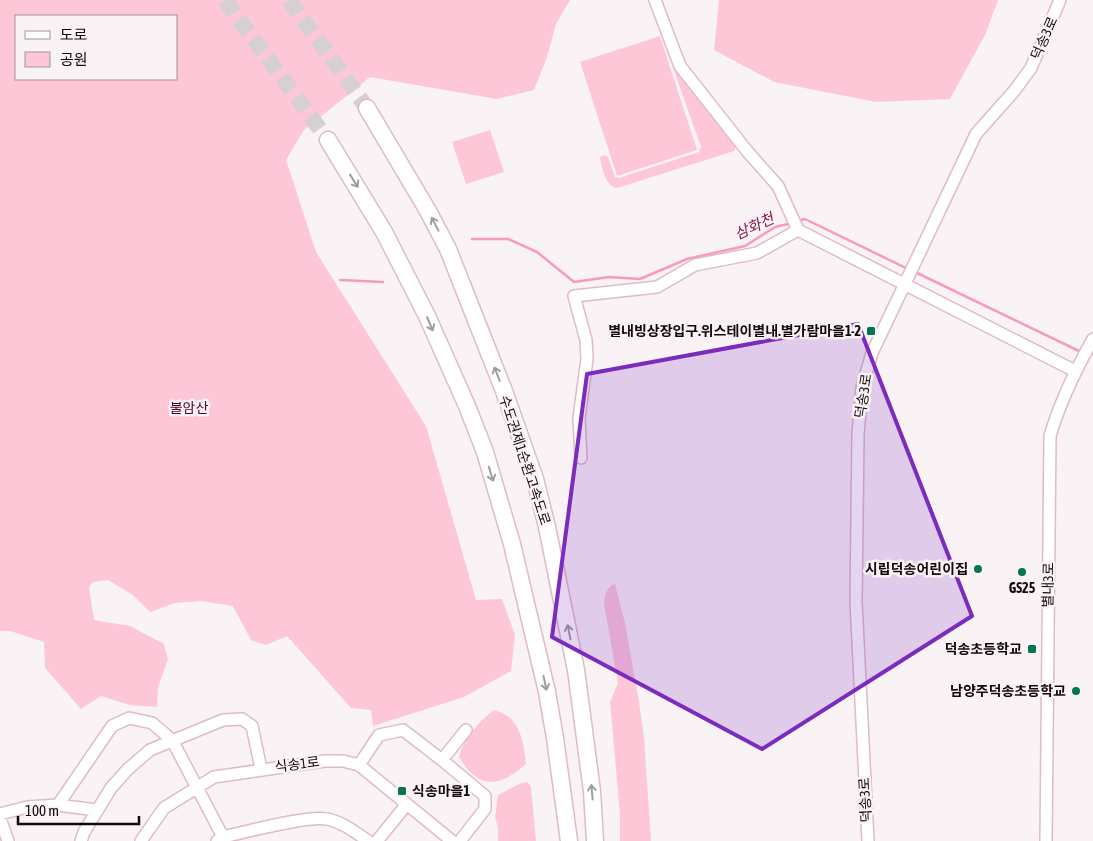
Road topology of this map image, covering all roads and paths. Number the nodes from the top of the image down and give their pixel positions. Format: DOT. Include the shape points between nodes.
graph roads {
  1 [pos="655,0"];
  2 [pos="1060,0"];
  3 [pos="366,108"];
  4 [pos="328,140"];
  5 [pos="796,228"];
  6 [pos="907,280"];
  7 [pos="1093,339"];
  8 [pos="1078,365"];
  9 [pos="581,458"];
  10 [pos="466,730"];
  11 [pos="172,740"];
  12 [pos="442,760"];
  13 [pos="359,765"];
  14 [pos="261,769"];
  15 [pos="196,788"];
  16 [pos="406,804"];
  17 [pos="58,805"];
  18 [pos="96,810"];
  19 [pos="0,816"];
  20 [pos="220,839"];
  21 [pos="8,841"];
  22 [pos="81,841"];
  23 [pos="141,841"];
  24 [pos="368,841"];
  25 [pos="377,841"];
  26 [pos="452,841"];
  27 [pos="460,841"];
  28 [pos="569,841"];
  29 [pos="595,841"];
  30 [pos="868,841"];
  31 [pos="1046,841"];
  1 -- 5 [label="street" via="680,66 778,186"];
  2 -- 6 [label="street, 덕송3로" via="1030,68 976,134"];
  29 -- 3 [label="highway, 수도권제1순환고속도로, one-way" via="581,699 555,564 534,479 504,391 448,250"];
  4 -- 28 [label="highway, one-way" via="384,232 427,316 484,452 512,544 545,683"];
  5 -- 6 [label="street"];
  5 -- 9 [label="street" via="758,253 695,265 657,287 574,296 587,350 579,418"];
  6 -- 8 [label="street"];
  6 -- 30 [label="street, 덕송3로" via="872,354 862,388 858,434 856,602"];
  7 -- 8 [label="street, 별내3로"];
  8 -- 31 [label="street, 별내3로" via="1059,406 1050,436"];
  10 -- 12 [label="street"];
  11 -- 14 [label="street" via="222,720 242,719 252,726"];
  11 -- 15 [label="street"];
  11 -- 17 [label="street" via="152,724 130,718 112,726"];
  11 -- 18 [label="street" via="150,750 128,769"];
  12 -- 13 [label="street" via="403,730 379,735"];
  12 -- 27 [label="street" via="485,796 484,809"];
  13 -- 14 [label="street, 식송1로" via="325,761"];
  13 -- 16 [label="street"];
  14 -- 15 [label="street, 식송1로" via="214,777"];
  15 -- 20 [label="street"];
  15 -- 23 [label="street, 식송1로" via="164,808"];
  16 -- 25 [label="street"];
  16 -- 26 [label="street"];
  17 -- 18 [label="street"];
  17 -- 19 [label="street" via="27,807"];
  18 -- 22 [label="street"];
  19 -- 21 [label="street"];
  20 -- 24 [label="street" via="303,820 326,818"];
}
